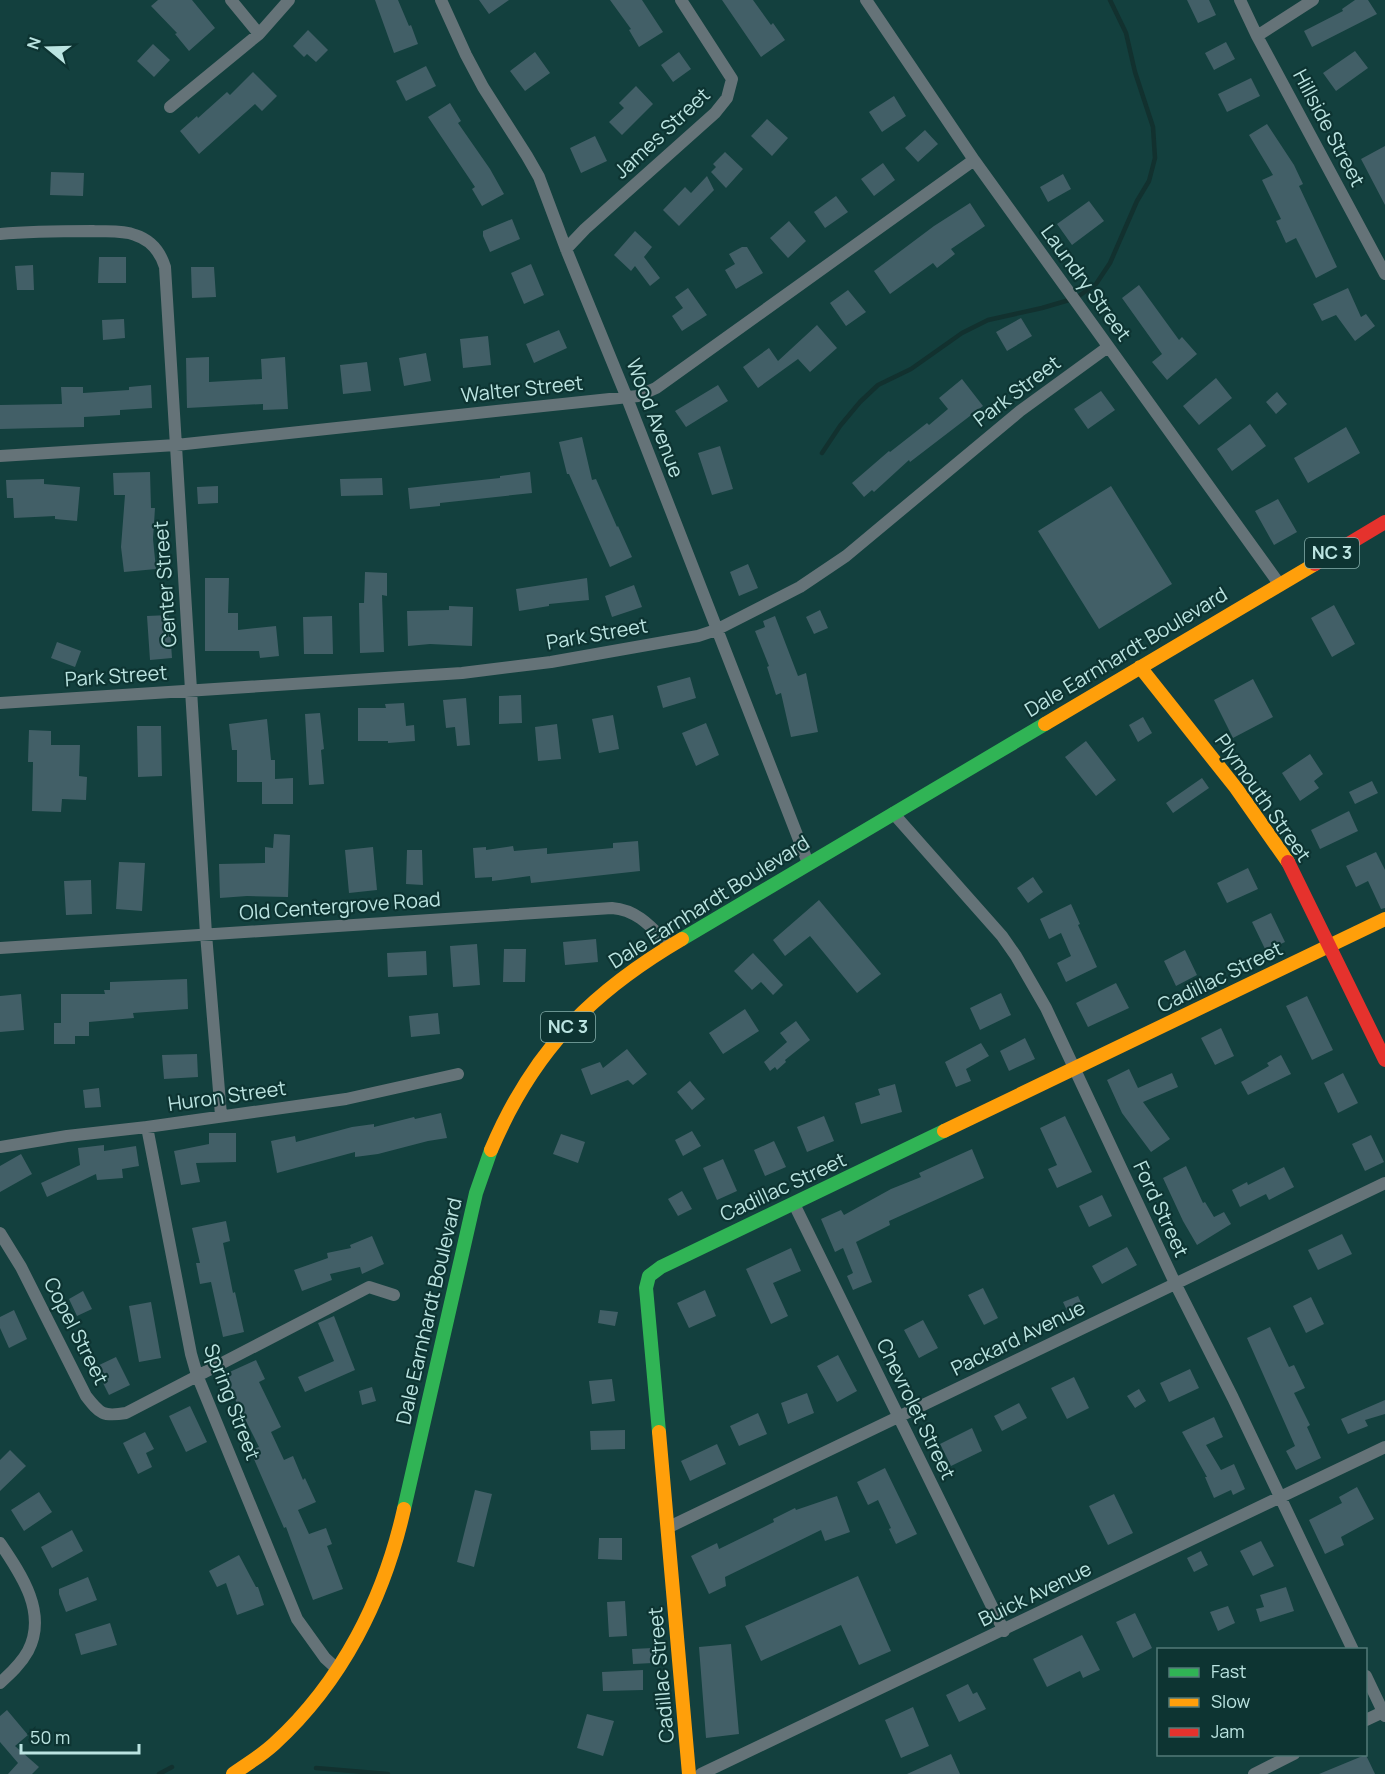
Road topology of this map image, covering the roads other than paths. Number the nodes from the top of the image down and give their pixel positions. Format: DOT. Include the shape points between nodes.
graph roads {
  1 [pos="231,0"];
  2 [pos="289,0"];
  3 [pos="441,0"];
  4 [pos="681,0"];
  5 [pos="867,0"];
  6 [pos="1240,0"];
  7 [pos="1313,0"];
  8 [pos="259,34"];
  9 [pos="1257,36"];
  10 [pos="170,107"];
  11 [pos="974,160"];
  12 [pos="0,234"];
  13 [pos="566,249"];
  14 [pos="1385,274"];
  15 [pos="1108,347"];
  16 [pos="627,398"];
  17 [pos="176,445"];
  18 [pos="0,456"];
  19 [pos="1385,522"];
  20 [pos="1280,585"];
  21 [pos="716,630"];
  22 [pos="1140,667"];
  23 [pos="191,690"];
  24 [pos="0,703"];
  25 [pos="893,813"];
  26 [pos="808,864"];
  27 [pos="1385,919"];
  28 [pos="206,934"];
  29 [pos="1330,945"];
  30 [pos="670,946"];
  31 [pos="0,948"];
  32 [pos="1385,1060"];
  33 [pos="1074,1069"];
  34 [pos="458,1074"];
  35 [pos="221,1115"];
  36 [pos="147,1127"];
  37 [pos="0,1147"];
  38 [pos="1385,1183"];
  39 [pos="794,1204"];
  40 [pos="0,1233"];
  41 [pos="1175,1283"];
  42 [pos="394,1295"];
  43 [pos="197,1375"];
  44 [pos="899,1417"];
  45 [pos="1385,1447"];
  46 [pos="1281,1498"];
  47 [pos="667,1528"];
  48 [pos="0,1543"];
  49 [pos="1004,1631"];
  50 [pos="1352,1648"];
  51 [pos="337,1669"];
  52 [pos="1367,1680"];
  53 [pos="0,1683"];
  54 [pos="1384,1713"];
  55 [pos="1367,1719"];
  56 [pos="1292,1756"];
  57 [pos="233,1774"];
  58 [pos="689,1774"];
  59 [pos="701,1774"];
  60 [pos="1254,1774"];
  1 -- 8 [label="street"];
  2 -- 8 [label="street"];
  3 -- 13 [label="street, Wood Avenue" via="474,71 538,177"];
  4 -- 13 [label="street, James Street" via="732,79 727,98"];
  5 -- 11 [label="street, Laundry Street"];
  6 -- 9 [label="street, Hillside Street"];
  7 -- 9 [label="street"];
  8 -- 10 [label="street"];
  9 -- 14 [label="street, Hillside Street"];
  11 -- 15 [label="street, Laundry Street"];
  11 -- 16 [label="street, Walter Street" via="656,388"];
  12 -- 17 [label="street, Center Street" via="120,232 150,242 161,254"];
  13 -- 16 [label="street, Wood Avenue"];
  15 -- 20 [label="street, Laundry Street"];
  15 -- 21 [label="street, Park Street" via="1020,411 846,556 800,587"];
  16 -- 17 [label="street, Walter Street"];
  16 -- 21 [label="street, Wood Avenue"];
  17 -- 18 [label="street, Walter Street"];
  17 -- 23 [label="street, Center Street"];
  19 -- 20 [label="main road, Dale Earnhardt Boulevard / NC 3"];
  20 -- 22 [label="main road, Dale Earnhardt Boulevard / NC 3"];
  21 -- 23 [label="street, Park Street" via="551,662 462,673"];
  21 -- 26 [label="street, Wood Avenue"];
  22 -- 25 [label="main road, Dale Earnhardt Boulevard / NC 3"];
  22 -- 29 [label="main road, Plymouth Street" via="1236,788 1288,862"];
  23 -- 24 [label="street, Park Street"];
  23 -- 28 [label="street, Center Street"];
  25 -- 26 [label="main road, Dale Earnhardt Boulevard / NC 3"];
  25 -- 33 [label="street, Ford Street" via="1012,949 1046,1008"];
  26 -- 30 [label="main road, Dale Earnhardt Boulevard / NC 3"];
  27 -- 29 [label="main road, Cadillac Street"];
  28 -- 30 [label="street, Old Centergrove Road" via="612,908 624,909 645,920"];
  28 -- 31 [label="street, Old Centergrove Road"];
  28 -- 35 [label="street, Center Street"];
  29 -- 32 [label="main road, Plymouth Street"];
  29 -- 33 [label="main road, Cadillac Street"];
  30 -- 51 [label="main road, Dale Earnhardt Boulevard / NC 3" via="623,977 569,1025 535,1067 490,1149 476,1193 392,1554 373,1607"];
  33 -- 39 [label="main road, Cadillac Street"];
  33 -- 41 [label="street, Ford Street"];
  34 -- 35 [label="street, Huron Street" via="346,1099"];
  35 -- 36 [label="street, Huron Street"];
  36 -- 37 [label="street, Huron Street"];
  36 -- 43 [label="street, Spring Street"];
  38 -- 41 [label="street, Packard Avenue"];
  39 -- 44 [label="street, Chevrolet Street"];
  39 -- 47 [label="main road, Cadillac Street" via="649,1276 646,1288"];
  40 -- 43 [label="street, Copel Street" via="96,1409 109,1416 126,1413"];
  41 -- 44 [label="street, Packard Avenue"];
  41 -- 46 [label="street, Ford Street"];
  42 -- 43 [label="street, Copel Street" via="369,1287"];
  43 -- 51 [label="street, Spring Street" via="297,1619"];
  44 -- 47 [label="street, Packard Avenue"];
  44 -- 49 [label="street, Chevrolet Street"];
  45 -- 46 [label="street, Buick Avenue"];
  46 -- 49 [label="street, Buick Avenue"];
  46 -- 50 [label="street, Ford Street"];
  47 -- 58 [label="main road, Cadillac Street"];
  48 -- 53 [label="street" via="22,1578 35,1619 32,1642 19,1664"];
  49 -- 59 [label="street, Buick Avenue"];
  51 -- 57 [label="main road, Dale Earnhardt Boulevard / NC 3" via="308,1710 273,1745"];
  52 -- 54 [label="street"];
  54 -- 55 [label="street"];
  56 -- 60 [label="street"];
}
